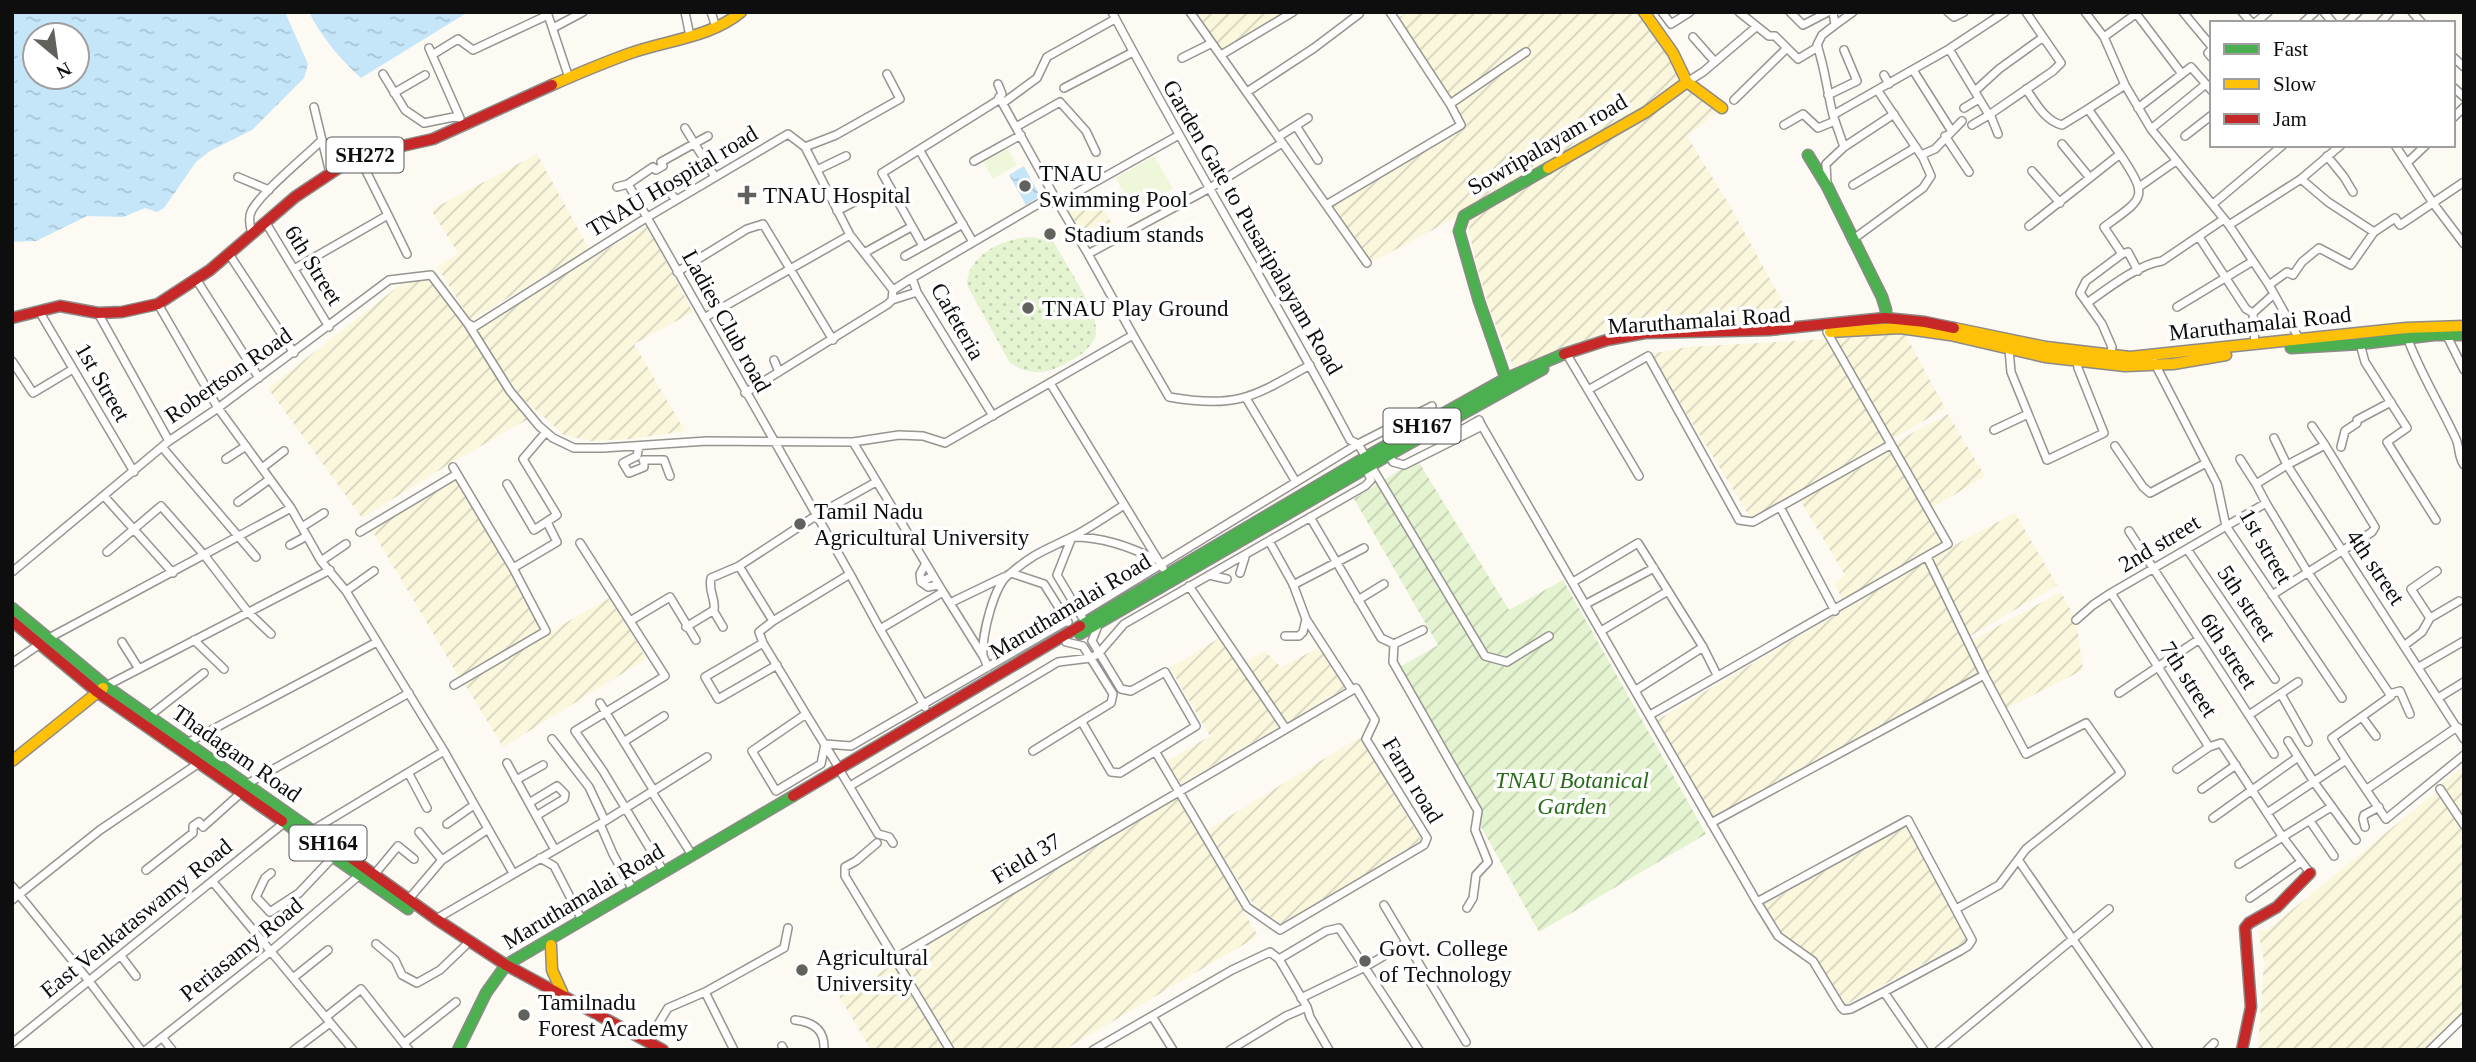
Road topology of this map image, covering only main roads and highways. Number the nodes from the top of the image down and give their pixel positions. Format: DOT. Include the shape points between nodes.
graph roads {
  1 [pos="1644,12"];
  2 [pos="736,14"];
  3 [pos="1687,82"];
  4 [pos="1722,108"];
  5 [pos="1808,156"];
  6 [pos="12,318"];
  7 [pos="1885,318"];
  8 [pos="2464,326"];
  9 [pos="2464,335"];
  10 [pos="2301,344"];
  11 [pos="2154,361"];
  12 [pos="1507,383"];
  13 [pos="1367,464"];
  14 [pos="12,608"];
  15 [pos="12,621"];
  16 [pos="44,641"];
  17 [pos="101,689"];
  18 [pos="12,761"];
  19 [pos="841,771"];
  20 [pos="245,788"];
  21 [pos="2310,873"];
  22 [pos="365,874"];
  23 [pos="551,945"];
  24 [pos="492,956"];
  25 [pos="521,956"];
  26 [pos="507,967"];
  27 [pos="564,995"];
  28 [pos="649,1046"];
  29 [pos="458,1050"];
  30 [pos="663,1050"];
  31 [pos="2242,1050"];
  1 -- 3 [label="main road"];
  2 -- 6 [label="main road, SH272" via="716,27 627,54 461,120 433,139 359,157 295,197 229,254 158,304 98,313 60,306"];
  3 -- 4 [label="main road"];
  3 -- 12 [label="main road, Sowripalayam road" via="1646,112 1464,216 1459,231"];
  5 -- 7 [label="main road" via="1882,298"];
  7 -- 11 [label="main road, Maruthamalai Road / SH167"];
  7 -- 12 [label="main road, Maruthamalai Road / SH167" via="1769,330 1626,336 1569,351"];
  8 -- 10 [label="main road, Maruthamalai Road / SH167" via="2406,328"];
  9 -- 10 [label="main road, Maruthamalai Road / SH167"];
  10 -- 11 [label="main road, Maruthamalai Road / SH167"];
  10 -- 11 [label="main road, Maruthamalai Road / SH167" via="2255,345"];
  11 -- 12 [label="main road, Maruthamalai Road / SH167" via="2125,366 2077,360 1900,328 1628,342 1569,358"];
  12 -- 13 [label="main road, Maruthamalai Road / SH167"];
  12 -- 13 [label="main road, Maruthamalai Road / SH167"];
  13 -- 19 [label="main road, Maruthamalai Road / SH167"];
  13 -- 19 [label="main road, Maruthamalai Road / SH167" via="1161,566"];
  14 -- 16 [label="main road, Thadagam Road / SH164"];
  15 -- 16 [label="main road, Thadagam Road / SH164"];
  16 -- 17 [label="main road, Thadagam Road / SH164"];
  17 -- 18 [label="main road"];
  17 -- 20 [label="main road, Thadagam Road / SH164" via="187,743"];
  17 -- 20 [label="main road, Thadagam Road / SH164" via="199,763"];
  19 -- 23 [label="main road, Maruthamalai Road / SH167"];
  19 -- 25 [label="main road, Maruthamalai Road / SH167"];
  20 -- 22 [label="main road, Thadagam Road / SH164"];
  20 -- 22 [label="main road, Thadagam Road / SH164" via="284,823"];
  21 -- 31 [label="main road" via="2268,914 2245,926 2251,1007"];
  22 -- 24 [label="main road, Thadagam Road / SH164"];
  22 -- 26 [label="main road, Thadagam Road / SH164" via="465,946"];
  23 -- 26 [label="main road, Maruthamalai Road / SH167"];
  23 -- 27 [label="main road" via="551,970"];
  24 -- 25 [label="main road" via="505,960"];
  24 -- 26 [label="main road, Thadagam Road / SH164"];
  25 -- 26 [label="main road, Maruthamalai Road / SH167"];
  26 -- 27 [label="main road, Thadagam Road / SH164"];
  26 -- 28 [label="main road, Thadagam Road / SH164"];
  26 -- 29 [label="main road, SH167" via="486,993"];
  27 -- 28 [label="main road, Thadagam Road / SH164"];
  28 -- 30 [label="main road, Thadagam Road / SH164"];
}
